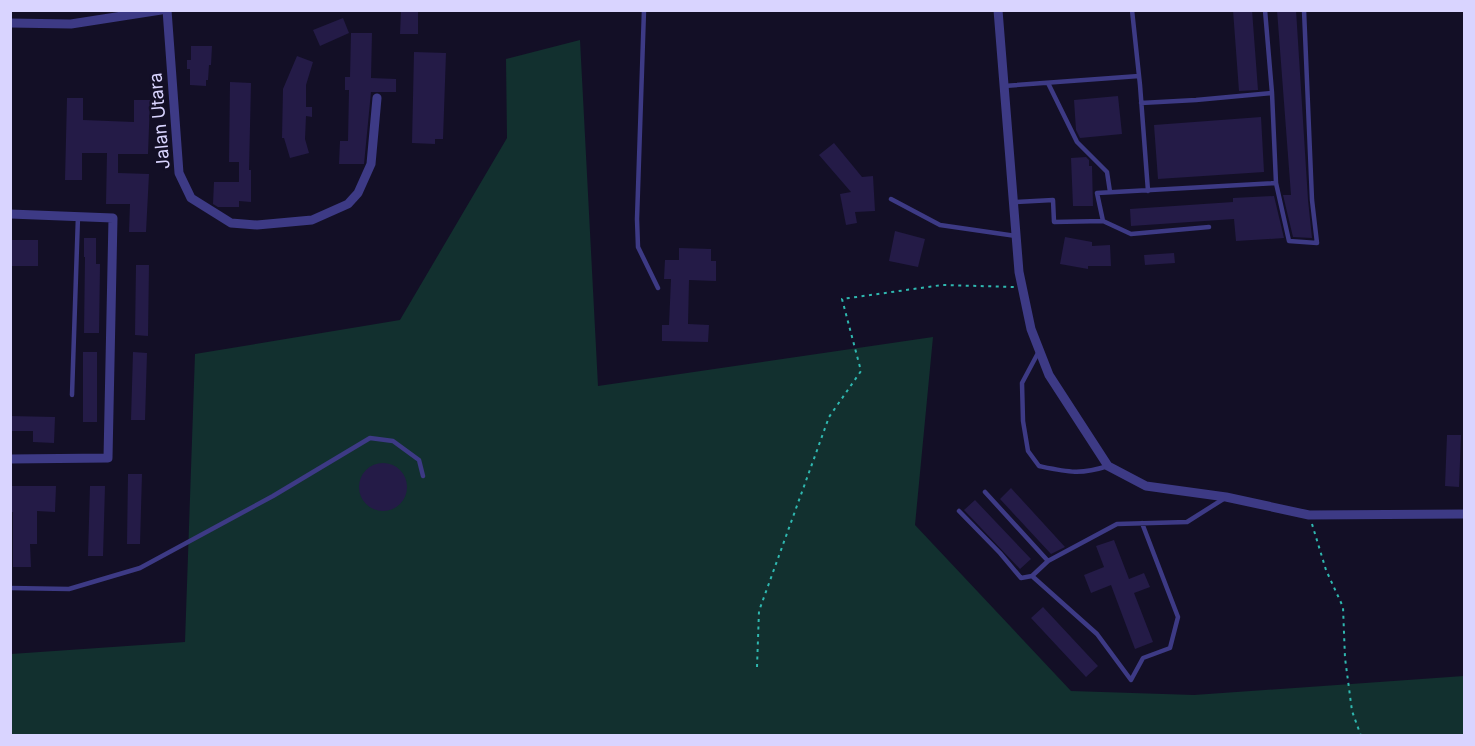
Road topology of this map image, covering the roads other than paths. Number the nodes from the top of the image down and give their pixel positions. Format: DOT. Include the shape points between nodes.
graph roads {
  1 [pos="161,10"];
  2 [pos="166,10"];
  3 [pos="644,10"];
  4 [pos="998,10"];
  5 [pos="1132,10"];
  6 [pos="1265,10"];
  7 [pos="1304,10"];
  8 [pos="10,23"];
  9 [pos="1139,76"];
  10 [pos="1048,83"];
  11 [pos="1005,86"];
  12 [pos="1272,93"];
  13 [pos="378,98"];
  14 [pos="1141,103"];
  15 [pos="1276,183"];
  16 [pos="1148,191"];
  17 [pos="1110,192"];
  18 [pos="891,199"];
  19 [pos="1014,202"];
  20 [pos="10,214"];
  21 [pos="78,216"];
  22 [pos="1103,221"];
  23 [pos="1209,227"];
  24 [pos="1017,236"];
  25 [pos="658,288"];
  26 [pos="1040,350"];
  27 [pos="72,395"];
  28 [pos="10,459"];
  29 [pos="1108,466"];
  30 [pos="423,476"];
  31 [pos="985,492"];
  32 [pos="1226,497"];
  33 [pos="959,511"];
  34 [pos="1464,514"];
  35 [pos="1142,523"];
  36 [pos="1048,561"];
  37 [pos="1032,576"];
  38 [pos="10,588"];
  1 -- 8 [label="street" via="71,24"];
  2 -- 13 [label="street, Jalan Utara" via="179,173 191,198 231,223 312,220 348,204 358,193 371,164"];
  3 -- 25 [label="lane" via="638,247"];
  4 -- 11 [label="street"];
  5 -- 9 [label="lane"];
  6 -- 12 [label="lane"];
  7 -- 15 [label="lane" via="1317,243 1289,241"];
  9 -- 10 [label="lane"];
  9 -- 14 [label="lane"];
  10 -- 11 [label="lane"];
  10 -- 17 [label="lane" via="1077,142 1107,172"];
  11 -- 19 [label="street"];
  12 -- 14 [label="lane"];
  12 -- 15 [label="lane"];
  14 -- 16 [label="lane"];
  15 -- 16 [label="lane"];
  16 -- 17 [label="lane"];
  17 -- 22 [label="lane" via="1097,193"];
  18 -- 24 [label="lane" via="940,225"];
  19 -- 22 [label="lane" via="1053,200 1054,222"];
  19 -- 24 [label="street"];
  20 -- 21 [label="street"];
  21 -- 27 [label="lane"];
  21 -- 28 [label="street" via="113,218 108,458"];
  22 -- 23 [label="lane" via="1131,234"];
  24 -- 26 [label="street" via="1031,329"];
  26 -- 29 [label="street" via="1050,375"];
  26 -- 29 [label="lane" via="1022,383 1028,451 1039,466 1075,473"];
  29 -- 32 [label="street" via="1146,486"];
  30 -- 38 [label="lane" via="419,460 393,441 370,438 140,568 69,589"];
  31 -- 36 [label="lane"];
  32 -- 34 [label="street" via="1309,515"];
  32 -- 35 [label="lane" via="1187,522"];
  33 -- 37 [label="lane" via="1021,578"];
  35 -- 36 [label="lane" via="1117,524"];
  35 -- 37 [label="lane" via="1178,617 1170,648 1143,658 1131,680 1097,634"];
  36 -- 37 [label="lane"];
}
